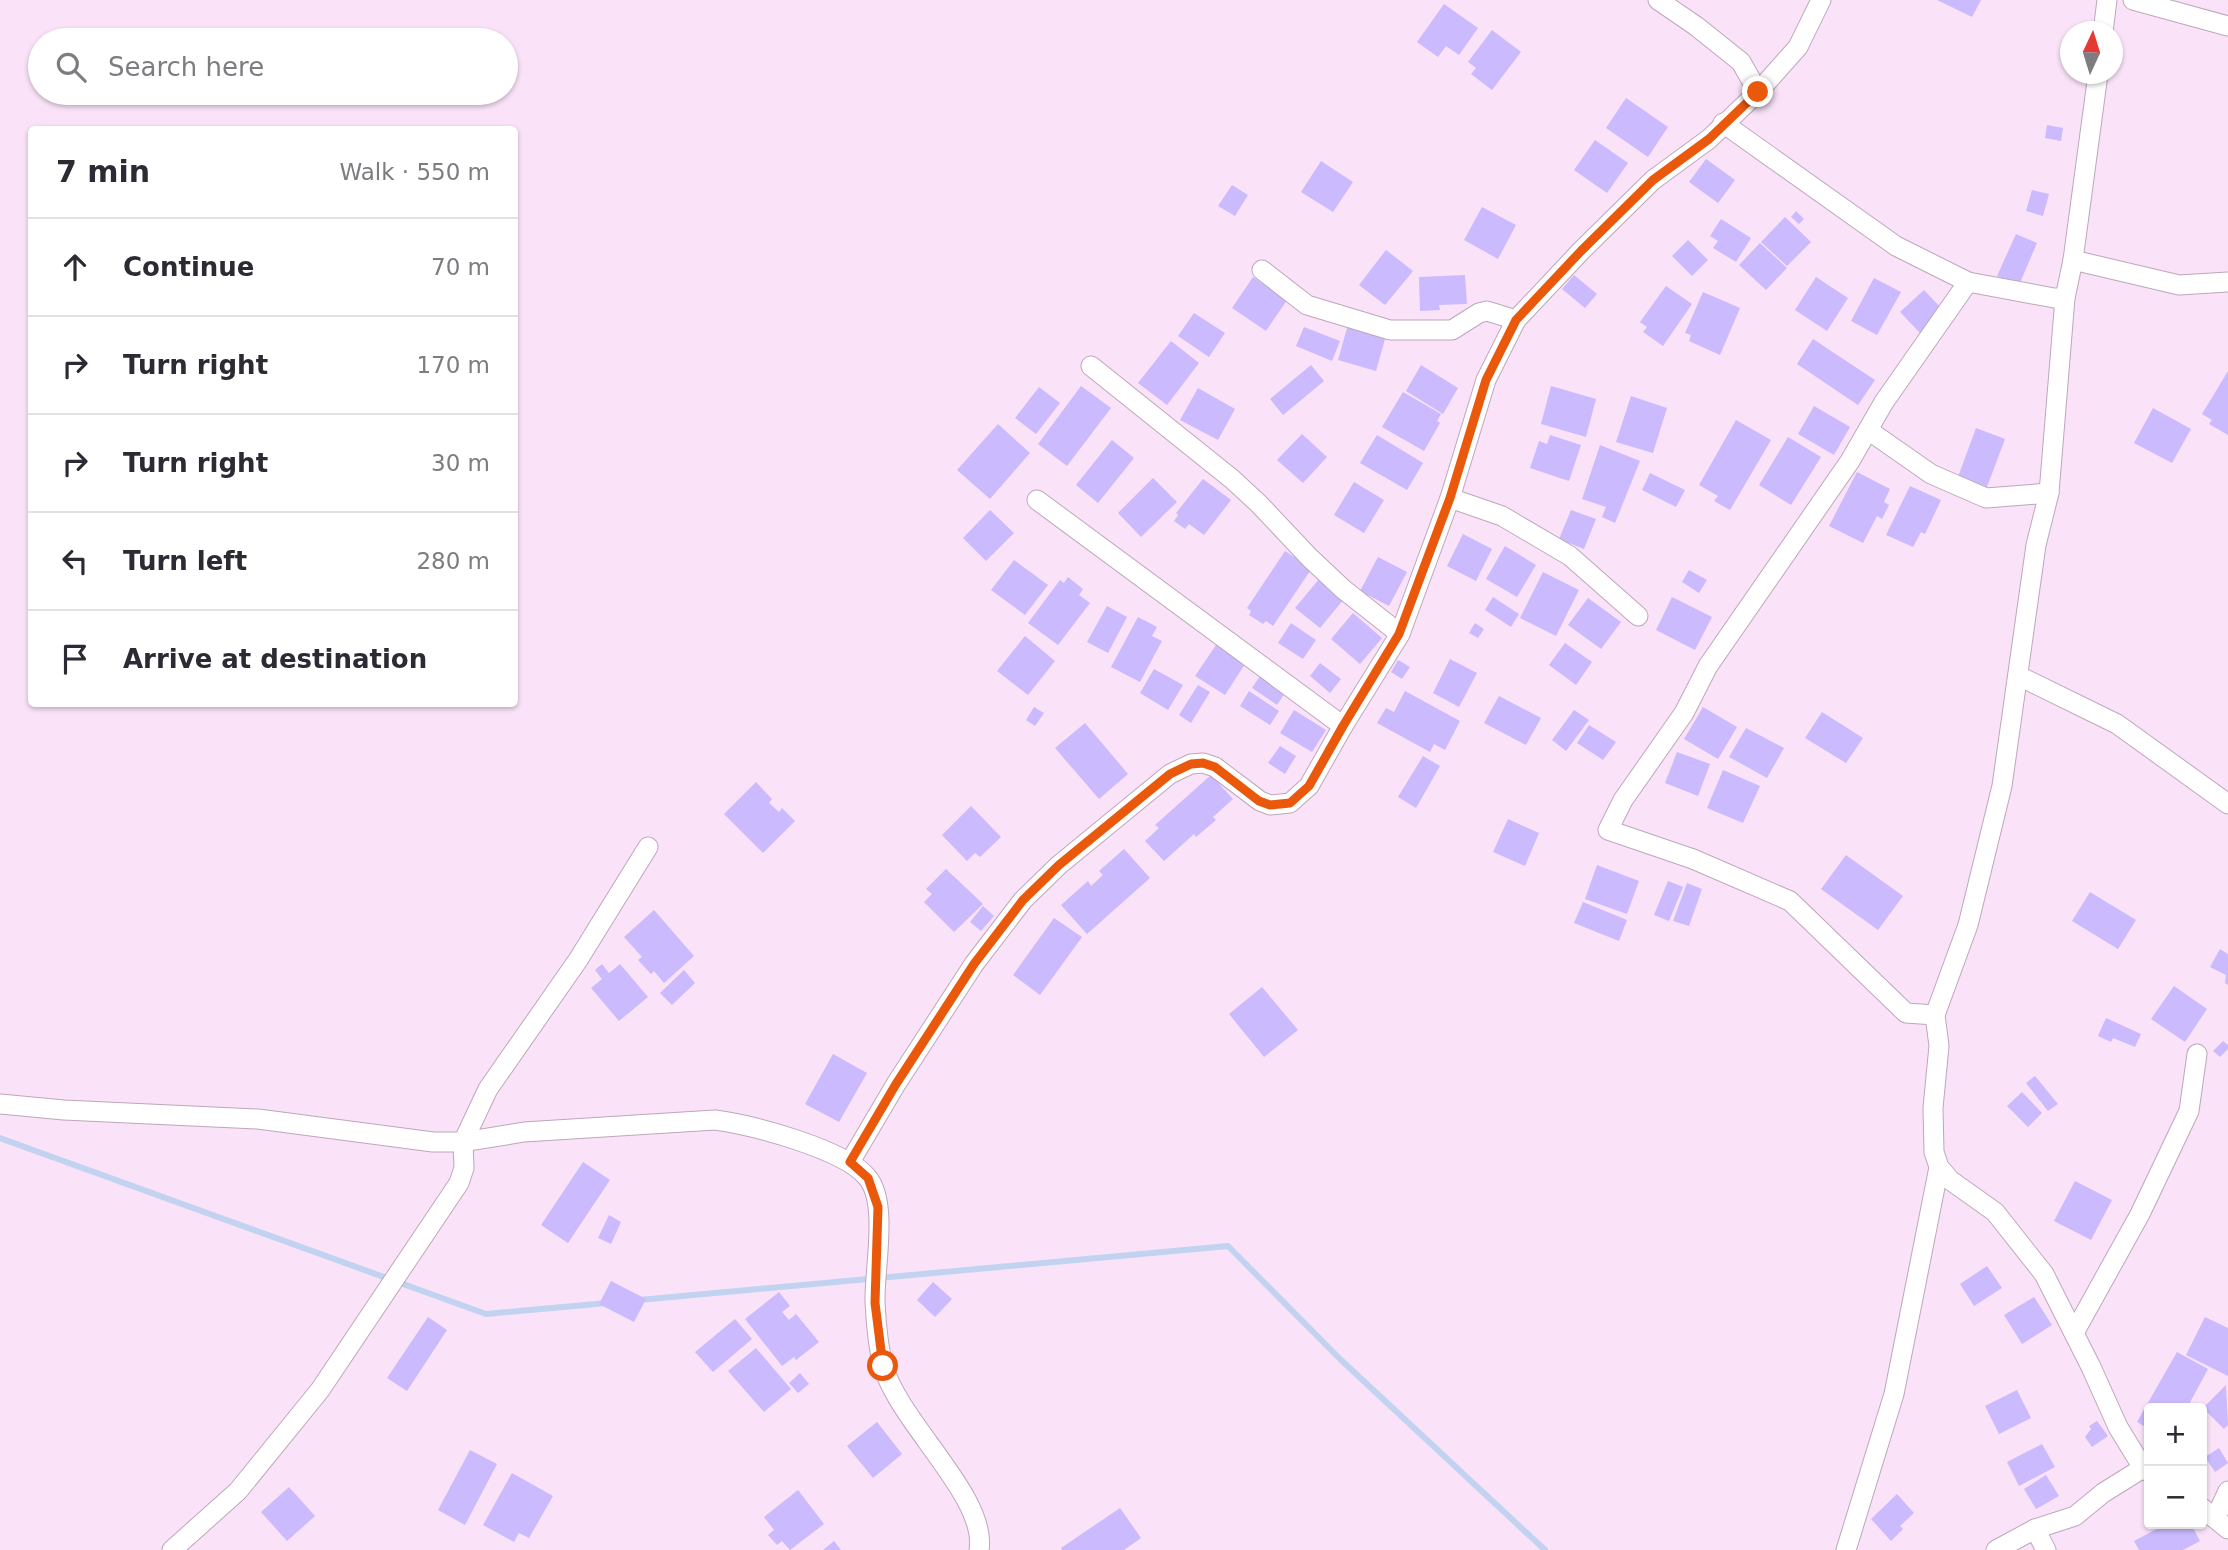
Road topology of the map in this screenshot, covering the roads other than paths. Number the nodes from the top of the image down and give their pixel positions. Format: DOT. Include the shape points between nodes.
graph roads {
  1 [pos="1658,0"];
  2 [pos="1821,0"];
  3 [pos="2106,0"];
  4 [pos="2133,0"];
  5 [pos="2104,21"];
  6 [pos="2228,26"];
  7 [pos="2097,84"];
  8 [pos="1758,92"];
  9 [pos="1723,123"];
  10 [pos="2073,260"];
  11 [pos="1262,270"];
  12 [pos="1968,282"];
  13 [pos="2228,282"];
  14 [pos="2065,298"];
  15 [pos="1516,320"];
  16 [pos="1091,366"];
  17 [pos="1868,430"];
  18 [pos="2049,493"];
  19 [pos="1450,498"];
  20 [pos="1037,500"];
  21 [pos="1638,616"];
  22 [pos="1399,634"];
  23 [pos="2019,676"];
  24 [pos="1343,726"];
  25 [pos="2228,804"];
  26 [pos="648,847"];
  27 [pos="1935,1015"];
  28 [pos="2197,1054"];
  29 [pos="0,1104"];
  30 [pos="463,1142"];
  31 [pos="850,1162"];
  32 [pos="1939,1167"];
  33 [pos="2074,1333"];
  34 [pos="2144,1467"];
  35 [pos="2144,1471"];
  36 [pos="2228,1491"];
  37 [pos="2215,1518"];
  38 [pos="2035,1529"];
  39 [pos="172,1550"];
  40 [pos="979,1550"];
  41 [pos="1846,1550"];
  42 [pos="1996,1550"];
  43 [pos="2046,1550"];
  1 -- 8 [label="street" via="1741,62"];
  2 -- 8 [label="street" via="1798,47"];
  3 -- 5 [label="street"];
  4 -- 6 [label="street"];
  7 -- 10 [label="street"];
  8 -- 9 [label="street"];
  9 -- 12 [label="street" via="1895,246"];
  9 -- 15 [label="street" via="1709,139 1653,180"];
  10 -- 13 [label="street" via="2179,285"];
  10 -- 14 [label="street"];
  11 -- 15 [label="street" via="1307,305 1390,330 1452,330 1487,311"];
  12 -- 14 [label="street"];
  12 -- 17 [label="street"];
  14 -- 18 [label="street"];
  15 -- 19 [label="street" via="1486,380"];
  16 -- 22 [label="street" via="1232,479 1343,589"];
  17 -- 18 [label="street" via="1931,474 1986,498"];
  17 -- 27 [label="street" via="1708,666 1684,713 1623,800 1608,830 1693,859 1790,901 1906,1013"];
  18 -- 23 [label="street" via="2036,545"];
  19 -- 21 [label="street" via="1502,516 1570,556"];
  19 -- 22 [label="street"];
  20 -- 24 [label="street"];
  22 -- 24 [label="street"];
  23 -- 25 [label="street" via="2117,724"];
  23 -- 27 [label="street" via="2003,786 1968,925"];
  24 -- 31 [label="street" via="1309,786 1290,803 1259,801 1215,767 1191,764 1170,774 1059,865 1023,900 974,964"];
  26 -- 30 [label="street" via="578,960 488,1089"];
  27 -- 32 [label="street" via="1939,1046 1934,1152"];
  28 -- 33 [label="street" via="2189,1111 2140,1214"];
  29 -- 30 [label="street" via="258,1119"];
  30 -- 31 [label="street" via="524,1132 715,1120 745,1124"];
  30 -- 39 [label="street" via="464,1168 459,1183 320,1390 237,1491"];
  31 -- 40 [label="street" via="868,1178 878,1207 875,1303 883,1366 905,1410 971,1506 979,1530"];
  32 -- 33 [label="street" via="1995,1212 2044,1274"];
  32 -- 41 [label="street" via="1894,1395"];
  33 -- 34 [label="street" via="2118,1427"];
  35 -- 38 [label="street" via="2103,1493 2075,1516"];
  36 -- 37 [label="street"];
  38 -- 42 [label="street"];
  38 -- 43 [label="street"];
}
